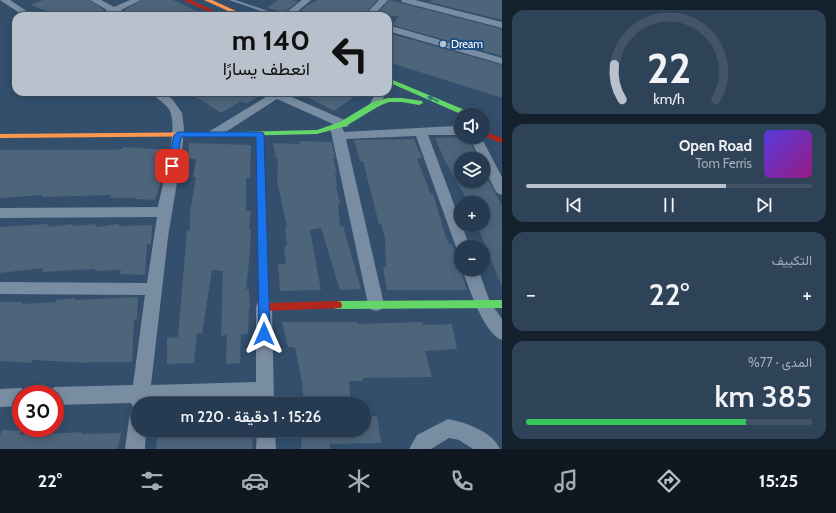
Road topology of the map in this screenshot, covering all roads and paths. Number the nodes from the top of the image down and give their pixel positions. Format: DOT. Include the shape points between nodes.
graph roads {
  1 [pos="4,0"];
  2 [pos="94,0"];
  3 [pos="137,0"];
  4 [pos="186,0"];
  5 [pos="207,0"];
  6 [pos="231,0"];
  7 [pos="307,0"];
  8 [pos="384,0"];
  9 [pos="405,0"];
  10 [pos="114,10"];
  11 [pos="24,12"];
  12 [pos="109,12"];
  13 [pos="118,12"];
  14 [pos="213,12"];
  15 [pos="235,12"];
  16 [pos="268,12"];
  17 [pos="291,12"];
  18 [pos="372,12"];
  19 [pos="502,26"];
  20 [pos="392,29"];
  21 [pos="502,61"];
  22 [pos="392,82"];
  23 [pos="392,92"];
  24 [pos="161,96"];
  25 [pos="269,96"];
  26 [pos="279,96"];
  27 [pos="379,96"];
  28 [pos="419,103"];
  29 [pos="376,104"];
  30 [pos="454,109"];
  31 [pos="441,113"];
  32 [pos="340,129"];
  33 [pos="454,130"];
  34 [pos="421,132"];
  35 [pos="214,134"];
  36 [pos="260,134"];
  37 [pos="178,135"];
  38 [pos="490,135"];
  39 [pos="0,136"];
  40 [pos="502,141"];
  41 [pos="479,144"];
  42 [pos="502,190"];
  43 [pos="164,212"];
  44 [pos="0,213"];
  45 [pos="460,240"];
  46 [pos="473,276"];
  47 [pos="0,288"];
  48 [pos="154,289"];
  49 [pos="376,304"];
  50 [pos="502,304"];
  51 [pos="484,305"];
  52 [pos="264,307"];
  53 [pos="502,333"];
  54 [pos="64,396"];
  55 [pos="140,397"];
  56 [pos="265,397"];
  57 [pos="0,398"];
  58 [pos="12,398"];
  59 [pos="131,399"];
  60 [pos="136,437"];
  61 [pos="266,437"];
  62 [pos="134,449"];
  63 [pos="266,449"];
  64 [pos="419,449"];
  65 [pos="490,449"];
  1 -- 11 [label="street"];
  2 -- 10 [label="street"];
  3 -- 10 [label="street"];
  4 -- 14 [label="street"];
  5 -- 15 [label="street"];
  6 -- 16 [label="lane"];
  7 -- 17 [label="street"];
  8 -- 18 [label="street"];
  9 -- 19 [label="street"];
  10 -- 12 [label="street"];
  10 -- 13 [label="street"];
  20 -- 21 [label="street"];
  30 -- 22 [label="street, one-way"];
  23 -- 28 [label="street"];
  24 -- 37 [label="street" via="175,110"];
  25 -- 35 [label="street"];
  26 -- 32 [label="street"];
  27 -- 29 [label="street"];
  28 -- 29 [label="street" via="388,100"];
  28 -- 31 [label="street"];
  29 -- 32 [label="street"];
  32 -- 34 [label="street"];
  32 -- 36 [label="street"];
  32 -- 49 [label="street"];
  33 -- 34 [label="street"];
  34 -- 45 [label="street"];
  35 -- 36 [label="street"];
  35 -- 37 [label="street"];
  36 -- 52 [label="street"];
  37 -- 39 [label="street"];
  37 -- 43 [label="street"];
  38 -- 40 [label="street"];
  41 -- 42 [label="street"];
  43 -- 44 [label="street"];
  43 -- 48 [label="street"];
  46 -- 51 [label="street"];
  47 -- 48 [label="street"];
  48 -- 55 [label="street"];
  49 -- 51 [label="street"];
  49 -- 52 [label="street"];
  50 -- 51 [label="street"];
  51 -- 53 [label="street"];
  52 -- 56 [label="street"];
  54 -- 59 [label="street"];
  57 -- 58 [label="street"];
  60 -- 62 [label="street"];
  61 -- 63 [label="street"];
  64 -- 65 [label="street" via="424,442 448,428 463,432"];
}
